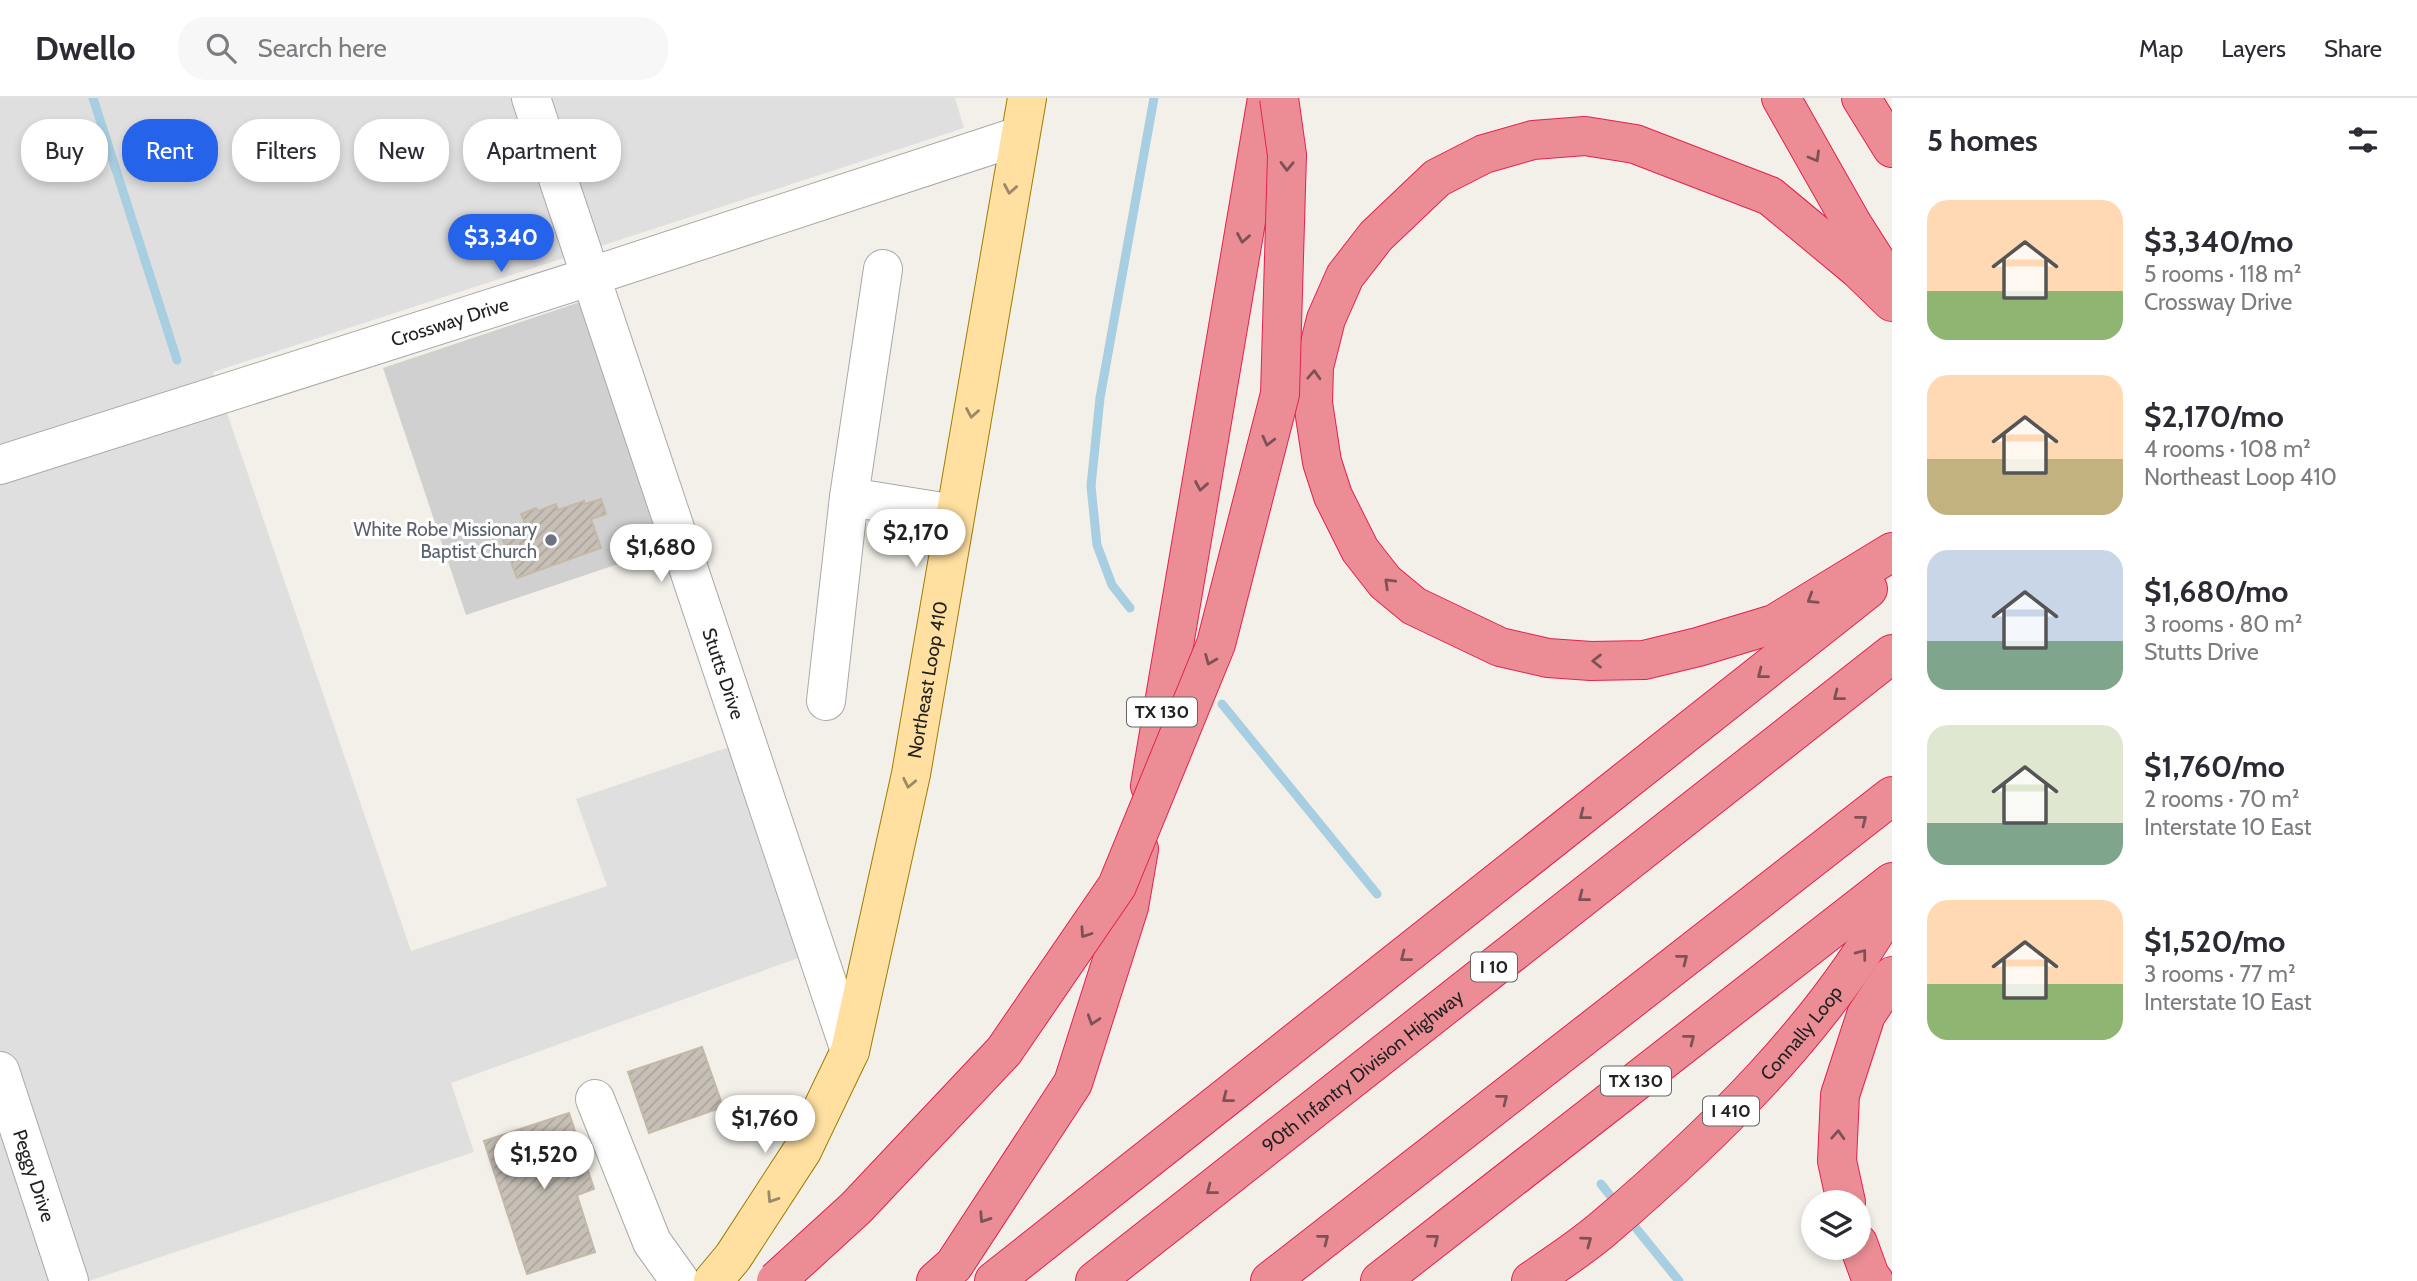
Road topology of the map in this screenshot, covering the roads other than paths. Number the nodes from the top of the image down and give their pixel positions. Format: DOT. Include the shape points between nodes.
graph roads {
  1 [pos="531,98"];
  2 [pos="1027,98"];
  3 [pos="1267,98"];
  4 [pos="1279,98"];
  5 [pos="1781,98"];
  6 [pos="1861,98"];
  7 [pos="1019,136"];
  8 [pos="1892,148"];
  9 [pos="883,269"];
  10 [pos="589,277"];
  11 [pos="1892,287"];
  12 [pos="1892,302"];
  13 [pos="0,465"];
  14 [pos="849,497"];
  15 [pos="955,514"];
  16 [pos="1892,552"];
  17 [pos="1892,570"];
  18 [pos="1892,654"];
  19 [pos="826,701"];
  20 [pos="1892,796"];
  21 [pos="1892,882"];
  22 [pos="1892,904"];
  23 [pos="1892,976"];
  24 [pos="850,1051"];
  25 [pos="0,1071"];
  26 [pos="595,1099"];
  27 [pos="1843,1190"];
  28 [pos="1864,1260"];
  29 [pos="69,1281"];
  30 [pos="680,1281"];
  31 [pos="713,1281"];
  32 [pos="776,1281"];
  33 [pos="936,1281"];
  34 [pos="994,1281"];
  35 [pos="1096,1281"];
  36 [pos="1270,1281"];
  37 [pos="1380,1281"];
  38 [pos="1531,1281"];
  39 [pos="1874,1281"];
  1 -- 10 [label="street, Stutts Drive"];
  2 -- 7 [label="main road, Northeast Loop 410"];
  3 -- 33 [label="highway, TX 130, one-way" via="1129,907 1073,1083 954,1265"];
  4 -- 32 [label="highway, one-way, bridge" via="1287,155 1280,394 1216,644 1117,886 1004,1051 856,1208"];
  5 -- 11 [label="highway, one-way"];
  6 -- 8 [label="highway"];
  7 -- 10 [label="street, Crossway Drive"];
  7 -- 15 [label="main road, Northeast Loop 410, one-way"];
  9 -- 14 [label="street"];
  10 -- 13 [label="street, Crossway Drive"];
  10 -- 24 [label="street, Stutts Drive"];
  16 -- 12 [label="highway, one-way" via="1774,624 1698,647 1644,660 1591,661 1548,658 1500,647 1414,606 1385,582 1360,550 1322,462 1313,403 1314,367 1326,319 1345,276 1376,236 1437,178 1484,154 1533,140 1585,136 1635,144 1770,196"];
  14 -- 15 [label="street"];
  14 -- 19 [label="street"];
  15 -- 24 [label="main road, Northeast Loop 410, one-way" via="911,774"];
  17 -- 34 [label="highway, one-way"];
  18 -- 35 [label="highway, 90th Infantry Division Highway / I 10, one-way"];
  36 -- 20 [label="highway, one-way"];
  37 -- 21 [label="highway, TX 130, one-way"];
  38 -- 22 [label="highway, Connally Loop / I 410, one-way" via="1603,1230 1751,1090 1823,1006"];
  27 -- 23 [label="highway, one-way" via="1837,1161 1840,1095 1866,1015"];
  24 -- 31 [label="main road, Northeast Loop 410, one-way" via="802,1151"];
  25 -- 29 [label="street, Peggy Drive"];
  26 -- 30 [label="street" via="652,1242"];
  28 -- 39 [label="highway"];
}
